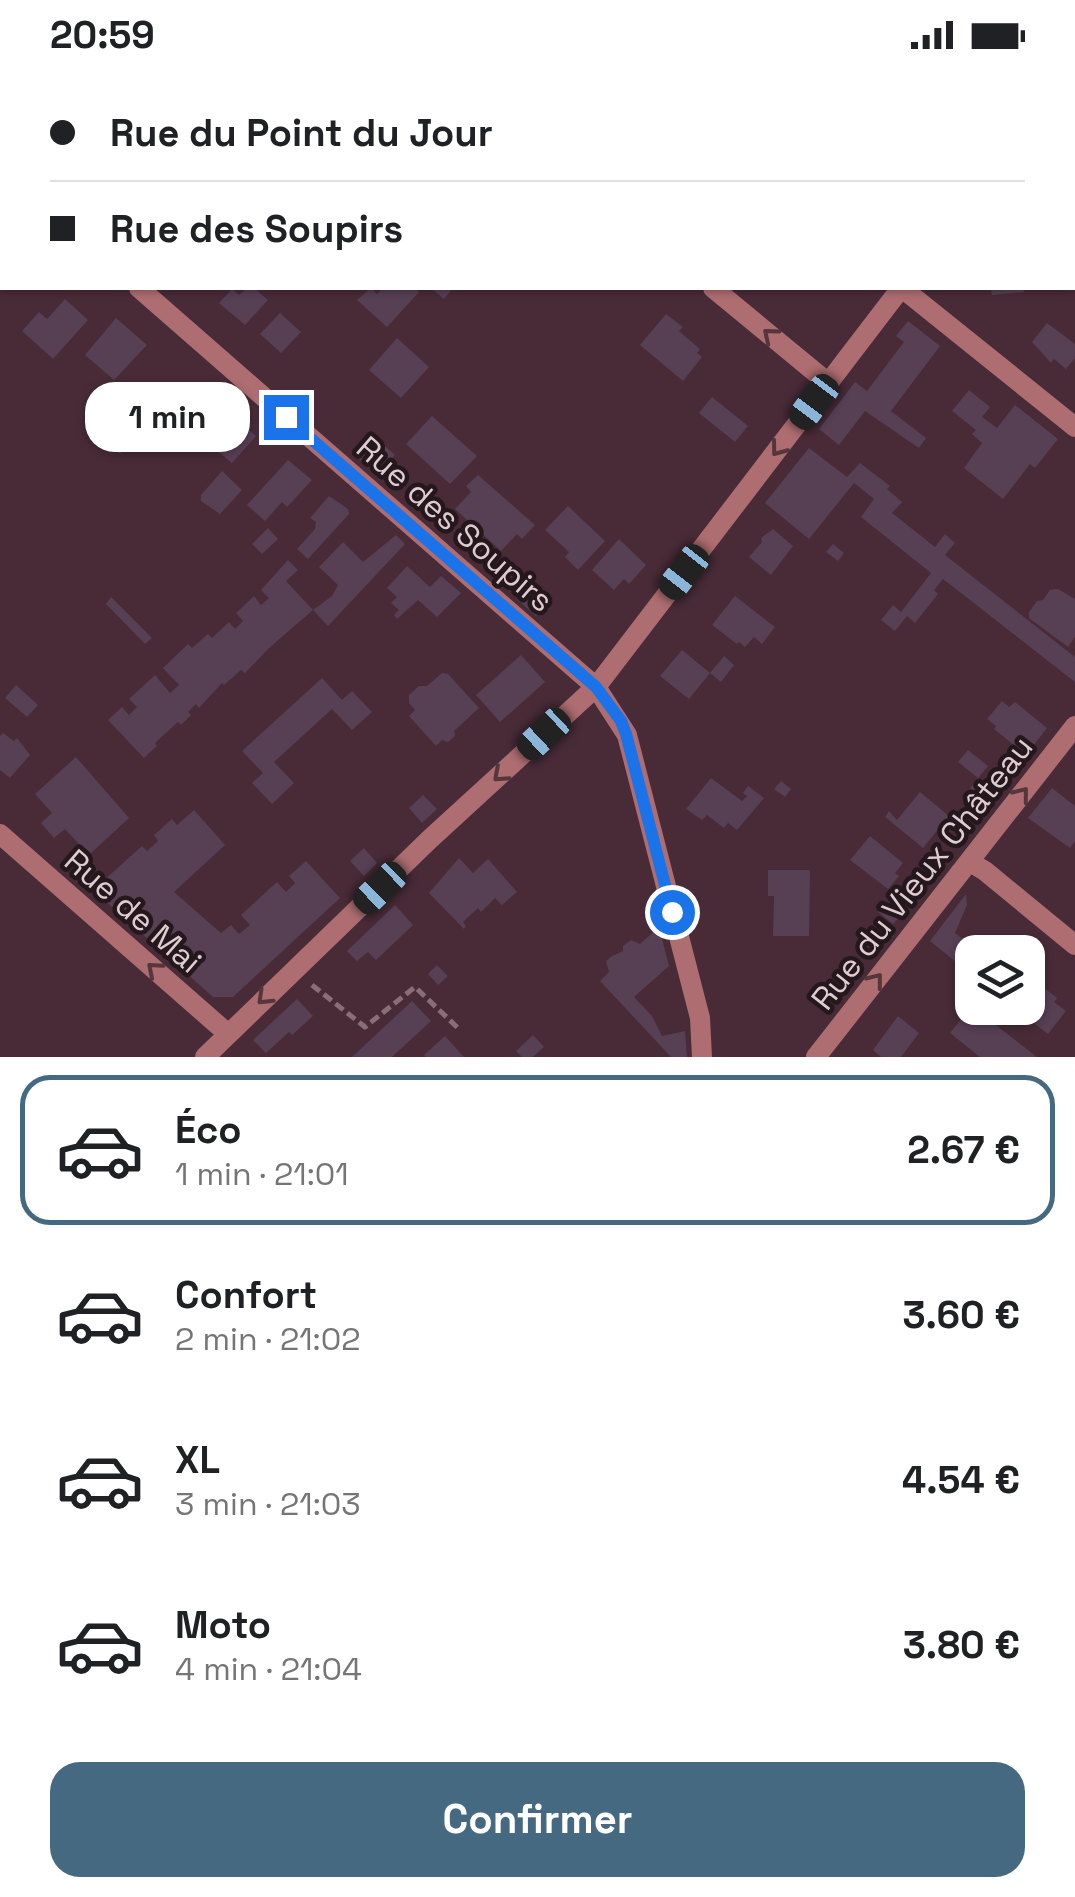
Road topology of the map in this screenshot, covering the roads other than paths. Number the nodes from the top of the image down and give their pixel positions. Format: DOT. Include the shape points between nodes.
graph roads {
  1 [pos="142,290"];
  2 [pos="715,290"];
  3 [pos="900,290"];
  4 [pos="904,290"];
  5 [pos="827,382"];
  6 [pos="1075,427"];
  7 [pos="596,687"];
  8 [pos="1075,726"];
  9 [pos="0,834"];
  10 [pos="970,862"];
  11 [pos="1075,945"];
  12 [pos="227,1034"];
  13 [pos="204,1057"];
  14 [pos="702,1057"];
  15 [pos="816,1057"];
  1 -- 7 [label="street, Rue des Soupirs"];
  5 -- 2 [label="street, one-way"];
  3 -- 5 [label="street"];
  4 -- 6 [label="street"];
  5 -- 7 [label="street, one-way"];
  7 -- 12 [label="street, one-way"];
  7 -- 14 [label="street, Rue des Soupirs" via="626,734 700,1018"];
  10 -- 8 [label="street, Rue du Vieux Château, one-way"];
  12 -- 9 [label="street, Rue de Mai, one-way"];
  10 -- 11 [label="street"];
  15 -- 10 [label="street, Rue du Vieux Château, one-way"];
  12 -- 13 [label="street"];
}
